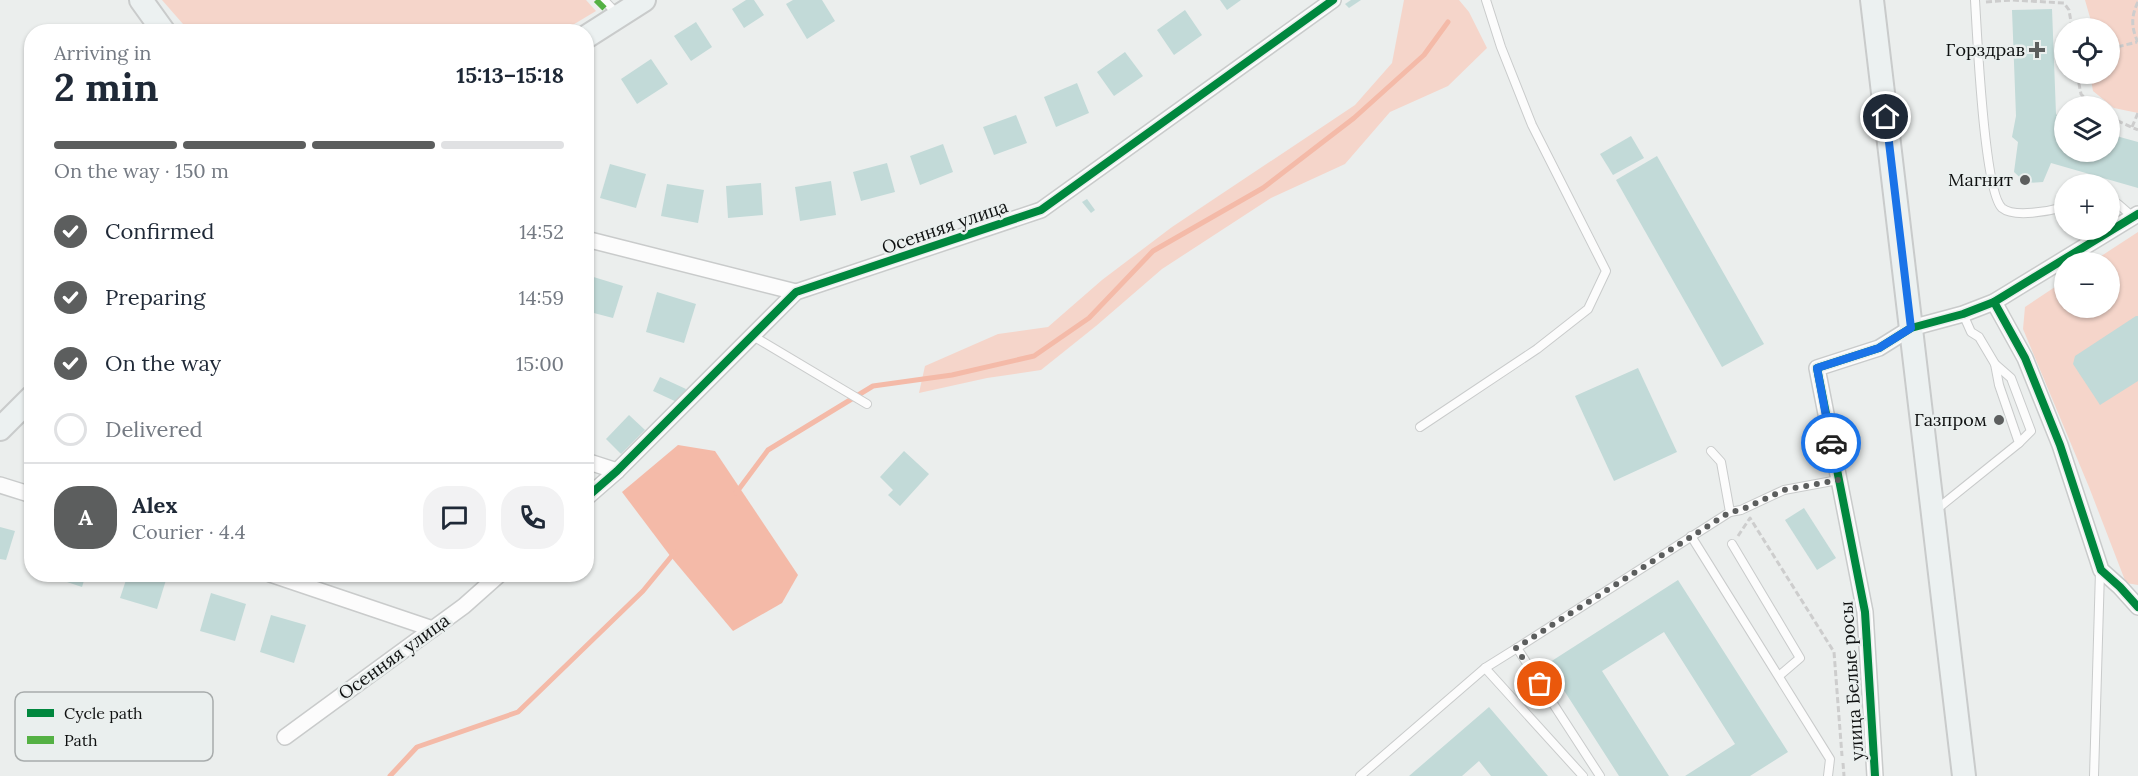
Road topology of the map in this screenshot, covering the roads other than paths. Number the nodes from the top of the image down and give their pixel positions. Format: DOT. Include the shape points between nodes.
graph roads {
  1 [pos="141,0"];
  2 [pos="644,0"];
  3 [pos="1333,0"];
  4 [pos="1486,0"];
  5 [pos="1872,0"];
  6 [pos="1975,1"];
  7 [pos="612,8"];
  8 [pos="158,24"];
  9 [pos="594,28"];
  10 [pos="2120,205"];
  11 [pos="2054,210"];
  12 [pos="2136,215"];
  13 [pos="594,241"];
  14 [pos="796,292"];
  15 [pos="1994,302"];
  16 [pos="1963,314"];
  17 [pos="1911,328"];
  18 [pos="753,336"];
  19 [pos="1995,364"];
  20 [pos="867,404"];
  21 [pos="24,405"];
  22 [pos="1420,427"];
  23 [pos="0,429"];
  24 [pos="2019,443"];
  25 [pos="1711,451"];
  26 [pos="594,464"];
  27 [pos="616,471"];
  28 [pos="1838,480"];
  29 [pos="0,485"];
  30 [pos="594,491"];
  31 [pos="24,492"];
  32 [pos="1730,512"];
  33 [pos="1933,512"];
  34 [pos="1691,536"];
  35 [pos="1732,544"];
  36 [pos="2100,570"];
  37 [pos="294,582"];
  38 [pos="491,582"];
  39 [pos="2138,607"];
  40 [pos="433,629"];
  41 [pos="1516,648"];
  42 [pos="1485,668"];
  43 [pos="1779,676"];
  44 [pos="285,737"];
  45 [pos="1360,776"];
  46 [pos="1583,776"];
  47 [pos="1600,776"];
  48 [pos="1828,776"];
  49 [pos="1875,776"];
  50 [pos="1964,776"];
  51 [pos="2094,776"];
  1 -- 8 [label="main road"];
  2 -- 7 [label="main road"];
  3 -- 14 [label="street, Осенняя улица" via="1041,210"];
  4 -- 22 [label="lane" via="1532,125 1606,271 1588,309 1537,350"];
  5 -- 17 [label="main road"];
  6 -- 11 [label="lane" via="1984,126 1995,196 2001,208 2013,214"];
  7 -- 9 [label="main road"];
  10 -- 12 [label="lane"];
  12 -- 15 [label="street"];
  13 -- 14 [label="street"];
  14 -- 18 [label="street, Осенняя улица"];
  15 -- 16 [label="street"];
  15 -- 36 [label="street" via="2025,358 2060,445"];
  16 -- 17 [label="street"];
  16 -- 19 [label="lane"];
  17 -- 28 [label="street, улица Белые росы" via="1879,348 1817,368"];
  17 -- 33 [label="main road"];
  18 -- 20 [label="lane"];
  18 -- 27 [label="street, Осенняя улица"];
  19 -- 24 [label="lane"];
  19 -- 24 [label="lane" via="2011,378 2031,431"];
  21 -- 23 [label="main road"];
  24 -- 33 [label="lane"];
  25 -- 32 [label="lane" via="1721,462"];
  26 -- 27 [label="street"];
  27 -- 30 [label="street, Осенняя улица"];
  28 -- 32 [label="lane" via="1784,490"];
  28 -- 49 [label="street, улица Белые росы" via="1865,612"];
  29 -- 31 [label="street"];
  32 -- 34 [label="lane"];
  33 -- 50 [label="main road"];
  34 -- 41 [label="lane"];
  34 -- 43 [label="lane"];
  35 -- 43 [label="lane" via="1800,658"];
  36 -- 39 [label="street"];
  36 -- 51 [label="lane"];
  37 -- 40 [label="street"];
  38 -- 40 [label="street, Осенняя улица"];
  40 -- 44 [label="street, Осенняя улица"];
  41 -- 42 [label="lane"];
  41 -- 47 [label="lane"];
  42 -- 45 [label="lane"];
  42 -- 46 [label="lane"];
  43 -- 48 [label="lane" via="1830,759"];
}
